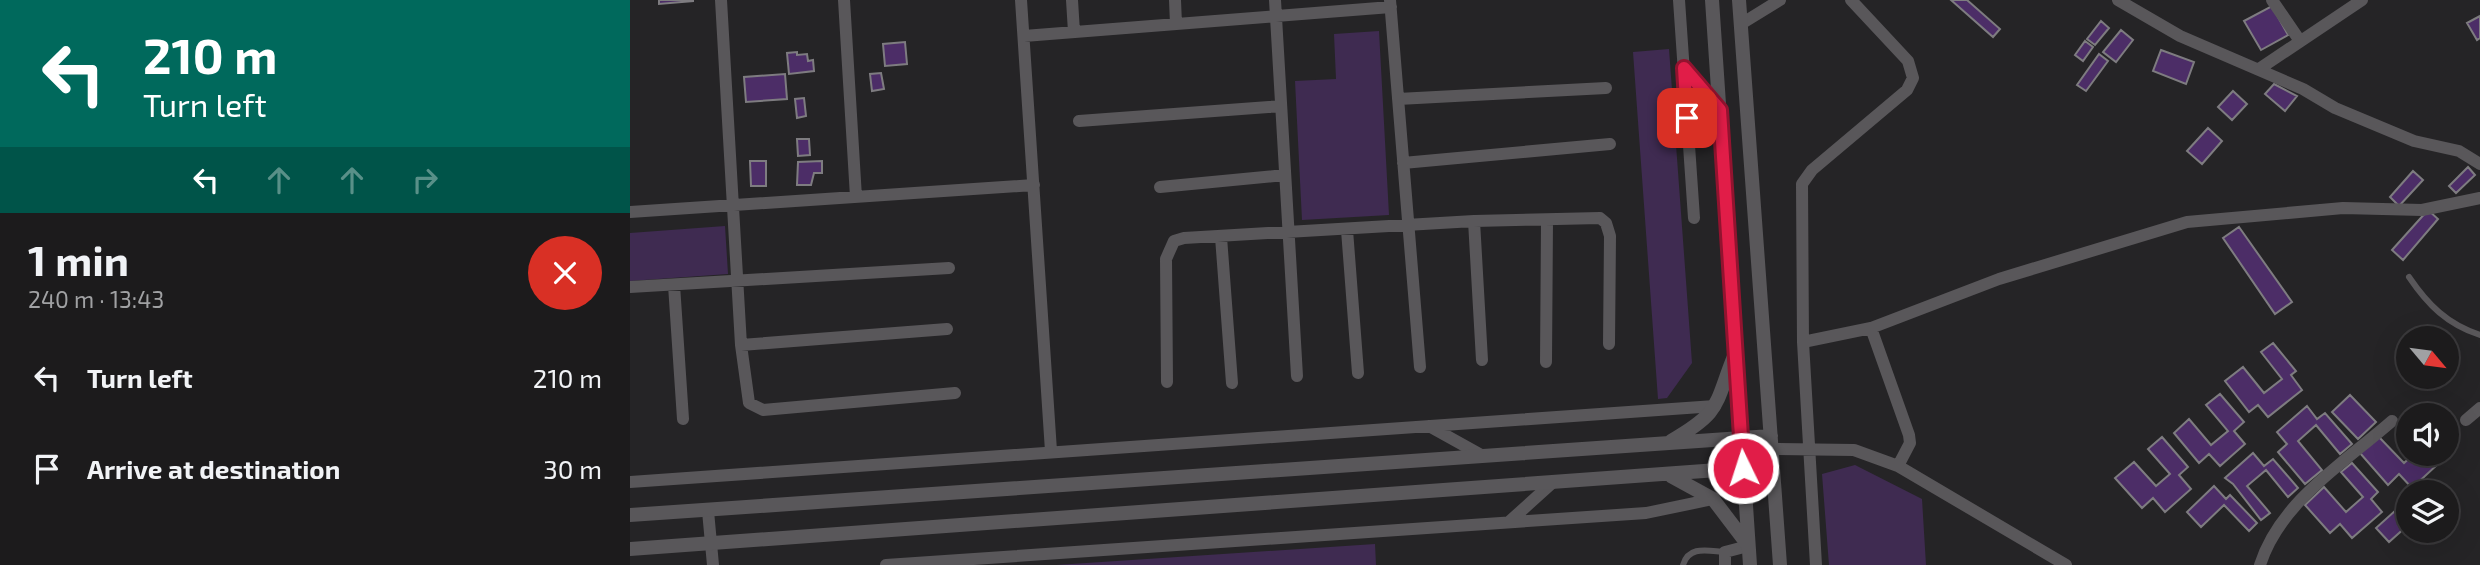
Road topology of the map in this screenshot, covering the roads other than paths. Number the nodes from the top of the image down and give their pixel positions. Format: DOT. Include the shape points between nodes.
graph roads {
  1 [pos="722,0"];
  2 [pos="844,0"];
  3 [pos="1021,0"];
  4 [pos="1072,0"];
  5 [pos="1175,0"];
  6 [pos="1275,0"];
  7 [pos="1679,0"];
  8 [pos="1712,0"];
  9 [pos="1740,0"];
  10 [pos="1780,0"];
  11 [pos="1851,0"];
  12 [pos="2118,0"];
  13 [pos="2272,0"];
  14 [pos="2362,0"];
  15 [pos="1390,3"];
  16 [pos="1275,16"];
  17 [pos="1176,24"];
  18 [pos="1741,24"];
  19 [pos="1074,32"];
  20 [pos="1024,36"];
  21 [pos="2300,41"];
  22 [pos="1684,68"];
  23 [pos="2259,69"];
  24 [pos="1606,88"];
  25 [pos="1398,99"];
  26 [pos="1281,106"];
  27 [pos="1720,110"];
  28 [pos="1079,121"];
  29 [pos="1610,144"];
  30 [pos="1403,163"];
  31 [pos="2480,164"];
  32 [pos="1284,175"];
  33 [pos="1034,185"];
  34 [pos="1160,187"];
  35 [pos="856,197"];
  36 [pos="2480,198"];
  37 [pos="733,205"];
  38 [pos="630,212"];
  39 [pos="1693,218"];
  40 [pos="1474,221"];
  41 [pos="1547,221"];
  42 [pos="1408,226"];
  43 [pos="1347,230"];
  44 [pos="1288,233"];
  45 [pos="1221,237"];
  46 [pos="949,268"];
  47 [pos="2409,277"];
  48 [pos="737,281"];
  49 [pos="674,285"];
  50 [pos="630,287"];
  51 [pos="1871,328"];
  52 [pos="947,329"];
  53 [pos="2480,335"];
  54 [pos="1803,342"];
  55 [pos="1609,344"];
  56 [pos="741,345"];
  57 [pos="1736,351"];
  58 [pos="1482,360"];
  59 [pos="1546,362"];
  60 [pos="1420,367"];
  61 [pos="1358,373"];
  62 [pos="1297,376"];
  63 [pos="1167,382"];
  64 [pos="1232,383"];
  65 [pos="955,393"];
  66 [pos="1715,407"];
  67 [pos="2480,408"];
  68 [pos="683,419"];
  69 [pos="2466,420"];
  70 [pos="2392,421"];
  71 [pos="1428,426"];
  72 [pos="1741,438"];
  73 [pos="1667,443"];
  74 [pos="1771,443"];
  75 [pos="1808,450"];
  76 [pos="1051,451"];
  77 [pos="1483,456"];
  78 [pos="1773,466"];
  79 [pos="1898,466"];
  80 [pos="1743,468"];
  81 [pos="1668,474"];
  82 [pos="630,482"];
  83 [pos="1552,483"];
  84 [pos="1713,499"];
  85 [pos="709,511"];
  86 [pos="630,515"];
  87 [pos="1510,521"];
  88 [pos="711,544"];
  89 [pos="1748,546"];
  90 [pos="630,549"];
  91 [pos="1725,559"];
  92 [pos="713,565"];
  93 [pos="886,565"];
  94 [pos="1683,565"];
  95 [pos="1750,565"];
  96 [pos="1780,565"];
  97 [pos="1816,565"];
  98 [pos="2066,565"];
  99 [pos="2260,565"];
  1 -- 37 [label="street"];
  2 -- 35 [label="street"];
  3 -- 20 [label="street"];
  4 -- 19 [label="street"];
  5 -- 17 [label="street"];
  6 -- 16 [label="street"];
  7 -- 22 [label="street"];
  8 -- 27 [label="street"];
  9 -- 18 [label="street"];
  10 -- 18 [label="street"];
  11 -- 54 [label="street" via="1908,61 1913,78 1907,90 1812,170 1802,184"];
  12 -- 23 [label="street" via="2180,36"];
  13 -- 21 [label="street"];
  14 -- 21 [label="street"];
  15 -- 16 [label="street"];
  15 -- 25 [label="street"];
  16 -- 17 [label="street"];
  16 -- 26 [label="street"];
  17 -- 19 [label="street"];
  18 -- 74 [label="street"];
  19 -- 20 [label="street"];
  20 -- 33 [label="street"];
  21 -- 23 [label="street"];
  22 -- 27 [label="street"];
  22 -- 39 [label="street"];
  23 -- 31 [label="street" via="2334,108 2414,141 2459,151"];
  24 -- 25 [label="street"];
  25 -- 30 [label="street"];
  26 -- 28 [label="street"];
  26 -- 32 [label="street"];
  27 -- 57 [label="street"];
  29 -- 30 [label="street"];
  30 -- 42 [label="street"];
  32 -- 34 [label="street"];
  32 -- 44 [label="street"];
  33 -- 35 [label="street"];
  33 -- 76 [label="street"];
  35 -- 37 [label="street"];
  36 -- 51 [label="street" via="2422,210 2343,208 2186,222 2000,279"];
  37 -- 38 [label="street"];
  37 -- 48 [label="street"];
  40 -- 41 [label="street"];
  40 -- 42 [label="street"];
  40 -- 58 [label="street"];
  41 -- 55 [label="street" via="1600,218 1609,229"];
  41 -- 59 [label="street"];
  42 -- 43 [label="street"];
  42 -- 60 [label="street"];
  43 -- 44 [label="street"];
  43 -- 61 [label="street"];
  44 -- 45 [label="street"];
  44 -- 62 [label="street"];
  45 -- 63 [label="street" via="1174,241 1166,259"];
  45 -- 64 [label="street"];
  46 -- 48 [label="street"];
  47 -- 53 [label="lane" via="2427,304 2464,330"];
  48 -- 49 [label="street"];
  48 -- 56 [label="street"];
  49 -- 50 [label="street"];
  49 -- 68 [label="street"];
  51 -- 54 [label="street"];
  51 -- 79 [label="street" via="1909,435 1910,443"];
  52 -- 56 [label="street"];
  54 -- 75 [label="street"];
  56 -- 65 [label="street" via="746,394 750,403 763,410"];
  57 -- 66 [label="street"];
  57 -- 72 [label="street"];
  66 -- 71 [label="street"];
  66 -- 73 [label="street" via="1702,423"];
  67 -- 69 [label="street"];
  70 -- 99 [label="street" via="2300,500 2269,540"];
  71 -- 76 [label="street"];
  71 -- 77 [label="street"];
  72 -- 73 [label="street"];
  72 -- 74 [label="street"];
  72 -- 80 [label="street"];
  73 -- 77 [label="street"];
  74 -- 75 [label="street"];
  74 -- 78 [label="street"];
  75 -- 79 [label="street" via="1854,450"];
  75 -- 97 [label="street"];
  76 -- 82 [label="street"];
  77 -- 85 [label="street"];
  78 -- 80 [label="street"];
  78 -- 96 [label="street"];
  79 -- 98 [label="street"];
  80 -- 81 [label="street"];
  80 -- 89 [label="street"];
  81 -- 83 [label="street"];
  81 -- 84 [label="street"];
  83 -- 87 [label="street"];
  83 -- 88 [label="street"];
  84 -- 87 [label="street" via="1646,513"];
  84 -- 89 [label="street"];
  85 -- 86 [label="street"];
  85 -- 88 [label="street"];
  87 -- 93 [label="street"];
  88 -- 90 [label="street"];
  88 -- 92 [label="street"];
  89 -- 91 [label="street"];
  89 -- 95 [label="street"];
  91 -- 94 [label="lane" via="1694,551"];
}
